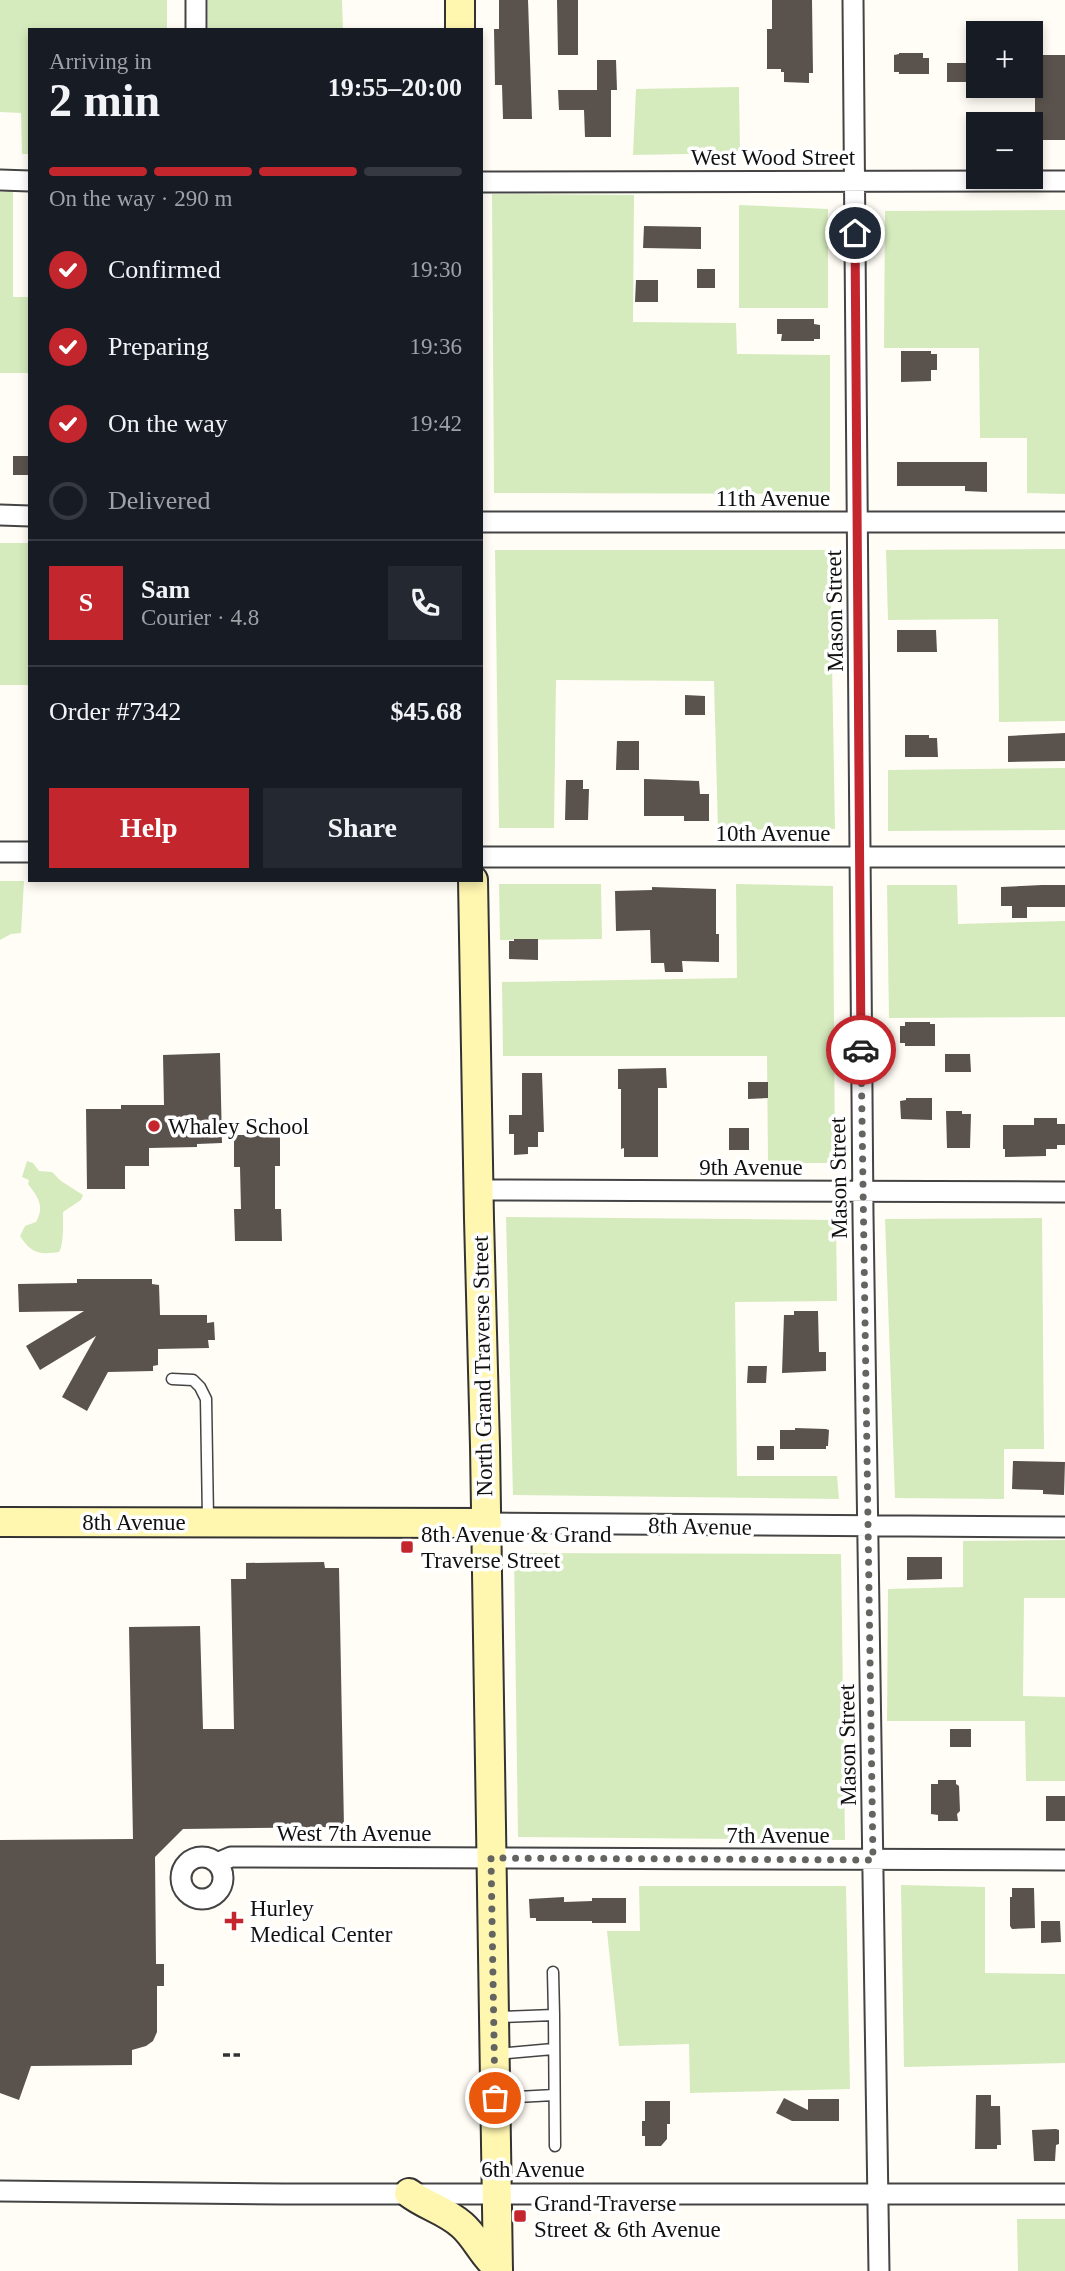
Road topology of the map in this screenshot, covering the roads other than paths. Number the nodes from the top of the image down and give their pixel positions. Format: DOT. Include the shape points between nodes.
graph roads {
  1 [pos="196,0"];
  2 [pos="460,0"];
  3 [pos="853,0"];
  4 [pos="196,28"];
  5 [pos="460,28"];
  6 [pos="0,180"];
  7 [pos="28,181"];
  8 [pos="1065,181"];
  9 [pos="483,182"];
  10 [pos="855,182"];
  11 [pos="0,516"];
  12 [pos="28,516"];
  13 [pos="483,522"];
  14 [pos="858,522"];
  15 [pos="1065,522"];
  16 [pos="0,852"];
  17 [pos="28,852"];
  18 [pos="483,856"];
  19 [pos="860,857"];
  20 [pos="1065,857"];
  21 [pos="473,882"];
  22 [pos="478,1190"];
  23 [pos="1065,1192"];
  24 [pos="863,1193"];
  25 [pos="172,1379"];
  26 [pos="209,1521"];
  27 [pos="0,1522"];
  28 [pos="486,1523"];
  29 [pos="868,1527"];
  30 [pos="1065,1527"];
  31 [pos="491,1858"];
  32 [pos="873,1860"];
  33 [pos="1065,1860"];
  34 [pos="217,1863"];
  35 [pos="553,1972"];
  36 [pos="554,2015"];
  37 [pos="494,2017"];
  38 [pos="553,2049"];
  39 [pos="494,2054"];
  40 [pos="554,2095"];
  41 [pos="495,2098"];
  42 [pos="555,2146"];
  43 [pos="0,2191"];
  44 [pos="409,2193"];
  45 [pos="496,2194"];
  46 [pos="878,2194"];
  47 [pos="1065,2194"];
  48 [pos="498,2269"];
  49 [pos="879,2271"];
  1 -- 4 [label="street"];
  2 -- 5 [label="street"];
  3 -- 10 [label="street, Mason Street"];
  6 -- 7 [label="street"];
  8 -- 10 [label="street, West Wood Street"];
  9 -- 10 [label="street, West Wood Street"];
  10 -- 14 [label="street, Mason Street"];
  11 -- 12 [label="street"];
  13 -- 14 [label="street, 11th Avenue"];
  14 -- 15 [label="street, 11th Avenue"];
  14 -- 19 [label="street, Mason Street"];
  16 -- 17 [label="street"];
  18 -- 19 [label="street, 10th Avenue"];
  19 -- 20 [label="street, 10th Avenue"];
  19 -- 24 [label="street, Mason Street"];
  21 -- 22 [label="street, North Grand Traverse Street"];
  22 -- 24 [label="street, 9th Avenue"];
  22 -- 28 [label="street, North Grand Traverse Street"];
  23 -- 24 [label="street, 9th Avenue"];
  24 -- 29 [label="street, Mason Street"];
  25 -- 26 [label="lane" via="193,1380 206,1399"];
  26 -- 27 [label="street, 8th Avenue"];
  26 -- 28 [label="street, 8th Avenue"];
  28 -- 29 [label="street, 8th Avenue"];
  28 -- 31 [label="street, North Grand Traverse Street"];
  29 -- 30 [label="street, 8th Avenue"];
  29 -- 32 [label="street, Mason Street"];
  31 -- 32 [label="street, 7th Avenue"];
  31 -- 34 [label="street, West 7th Avenue" via="229,1857"];
  31 -- 37 [label="street, North Grand Traverse Street"];
  32 -- 33 [label="street, 7th Avenue"];
  32 -- 46 [label="street, Mason Street"];
  35 -- 36 [label="lane"];
  36 -- 37 [label="lane"];
  36 -- 38 [label="lane"];
  37 -- 39 [label="street, North Grand Traverse Street"];
  38 -- 39 [label="lane"];
  38 -- 40 [label="lane"];
  39 -- 41 [label="street, North Grand Traverse Street"];
  40 -- 41 [label="lane"];
  40 -- 42 [label="lane"];
  41 -- 45 [label="street, North Grand Traverse Street"];
  43 -- 44 [label="street, 6th Avenue"];
  44 -- 45 [label="street, 6th Avenue"];
  44 -- 48 [label="street" via="458,2221"];
  45 -- 46 [label="street, 6th Avenue"];
  45 -- 48 [label="street, North Grand Traverse Street"];
  46 -- 47 [label="street, 6th Avenue"];
  46 -- 49 [label="street, Mason Street"];
}
